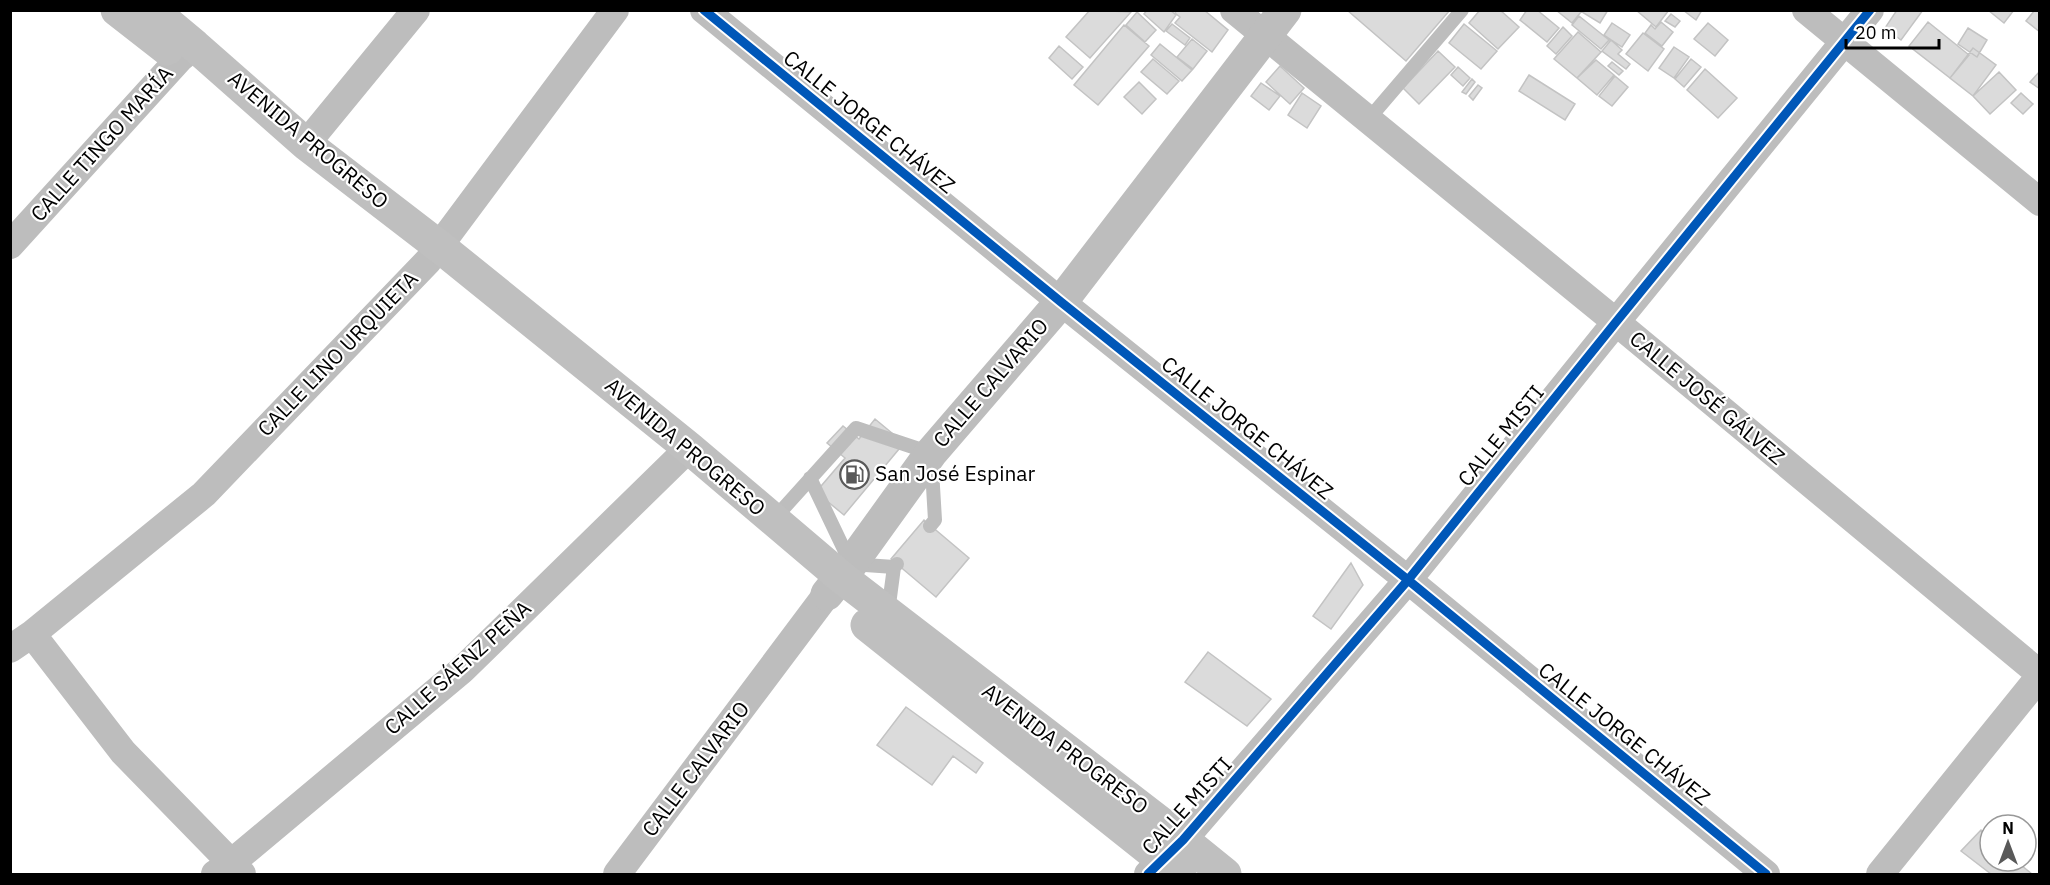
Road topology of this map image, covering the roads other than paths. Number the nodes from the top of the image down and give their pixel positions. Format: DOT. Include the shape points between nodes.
graph roads {
  1 [pos="117,10"];
  2 [pos="152,10"];
  3 [pos="416,10"];
  4 [pos="615,10"];
  5 [pos="704,10"];
  6 [pos="1234,10"];
  7 [pos="1285,10"];
  8 [pos="1462,10"];
  9 [pos="1806,10"];
  10 [pos="1870,10"];
  11 [pos="1265,36"];
  12 [pos="1844,42"];
  13 [pos="188,52"];
  14 [pos="1367,121"];
  15 [pos="306,144"];
  16 [pos="2040,202"];
  17 [pos="10,244"];
  18 [pos="434,254"];
  19 [pos="1061,302"];
  20 [pos="1616,322"];
  21 [pos="931,453"];
  22 [pos="683,455"];
  23 [pos="810,478"];
  24 [pos="773,520"];
  25 [pos="930,526"];
  26 [pos="839,578"];
  27 [pos="1408,580"];
  28 [pos="888,614"];
  29 [pos="21,642"];
  30 [pos="2040,675"];
  31 [pos="1169,862"];
  32 [pos="229,871"];
  33 [pos="617,874"];
  34 [pos="1225,874"];
  35 [pos="1766,874"];
  36 [pos="1880,874"];
  1 -- 13 [label="main road, AVENIDA PROGRESO"];
  2 -- 13 [label="main road, AVENIDA PROGRESO"];
  3 -- 15 [label="street"];
  4 -- 18 [label="street, CALLE LINO URQUIETA"];
  5 -- 19 [label="street, CALLE JORGE CHÁVEZ"];
  6 -- 11 [label="street, CALLE JOSÉ GÁLVEZ"];
  7 -- 11 [label="street, CALLE CALVARIO"];
  8 -- 14 [label="lane"];
  9 -- 12 [label="street"];
  10 -- 12 [label="street, CALLE MISTI"];
  11 -- 14 [label="street, CALLE JOSÉ GÁLVEZ"];
  11 -- 19 [label="street, CALLE CALVARIO"];
  12 -- 16 [label="street"];
  12 -- 20 [label="street, CALLE MISTI"];
  13 -- 15 [label="main road, AVENIDA PROGRESO"];
  13 -- 17 [label="street, CALLE TINGO MARÍA"];
  13 -- 18 [label="main road, AVENIDA PROGRESO"];
  14 -- 20 [label="street, CALLE JOSÉ GÁLVEZ"];
  15 -- 18 [label="main road, AVENIDA PROGRESO"];
  18 -- 22 [label="main road, AVENIDA PROGRESO"];
  18 -- 29 [label="street, CALLE LINO URQUIETA" via="204,494"];
  19 -- 21 [label="street, CALLE CALVARIO"];
  19 -- 27 [label="street, CALLE JORGE CHÁVEZ"];
  20 -- 27 [label="street, CALLE MISTI"];
  20 -- 30 [label="street, CALLE JOSÉ GÁLVEZ"];
  21 -- 23 [label="lane" via="855,428"];
  21 -- 25 [label="lane" via="935,520"];
  21 -- 26 [label="street, CALLE CALVARIO"];
  22 -- 24 [label="main road, AVENIDA PROGRESO"];
  22 -- 26 [label="main road, AVENIDA PROGRESO"];
  22 -- 32 [label="street, CALLE SÁENZ PEÑA" via="462,670"];
  23 -- 24 [label="lane"];
  23 -- 26 [label="lane"];
  24 -- 26 [label="main road, AVENIDA PROGRESO"];
  26 -- 28 [label="main road, AVENIDA PROGRESO"];
  26 -- 28 [label="lane" via="896,566"];
  26 -- 31 [label="main road, AVENIDA PROGRESO"];
  26 -- 33 [label="street, CALLE CALVARIO"];
  27 -- 31 [label="street, CALLE MISTI"];
  27 -- 35 [label="street, CALLE JORGE CHÁVEZ"];
  28 -- 31 [label="main road, AVENIDA PROGRESO"];
  29 -- 32 [label="street"];
  30 -- 36 [label="street"];
  31 -- 34 [label="main road, AVENIDA PROGRESO"];
}
